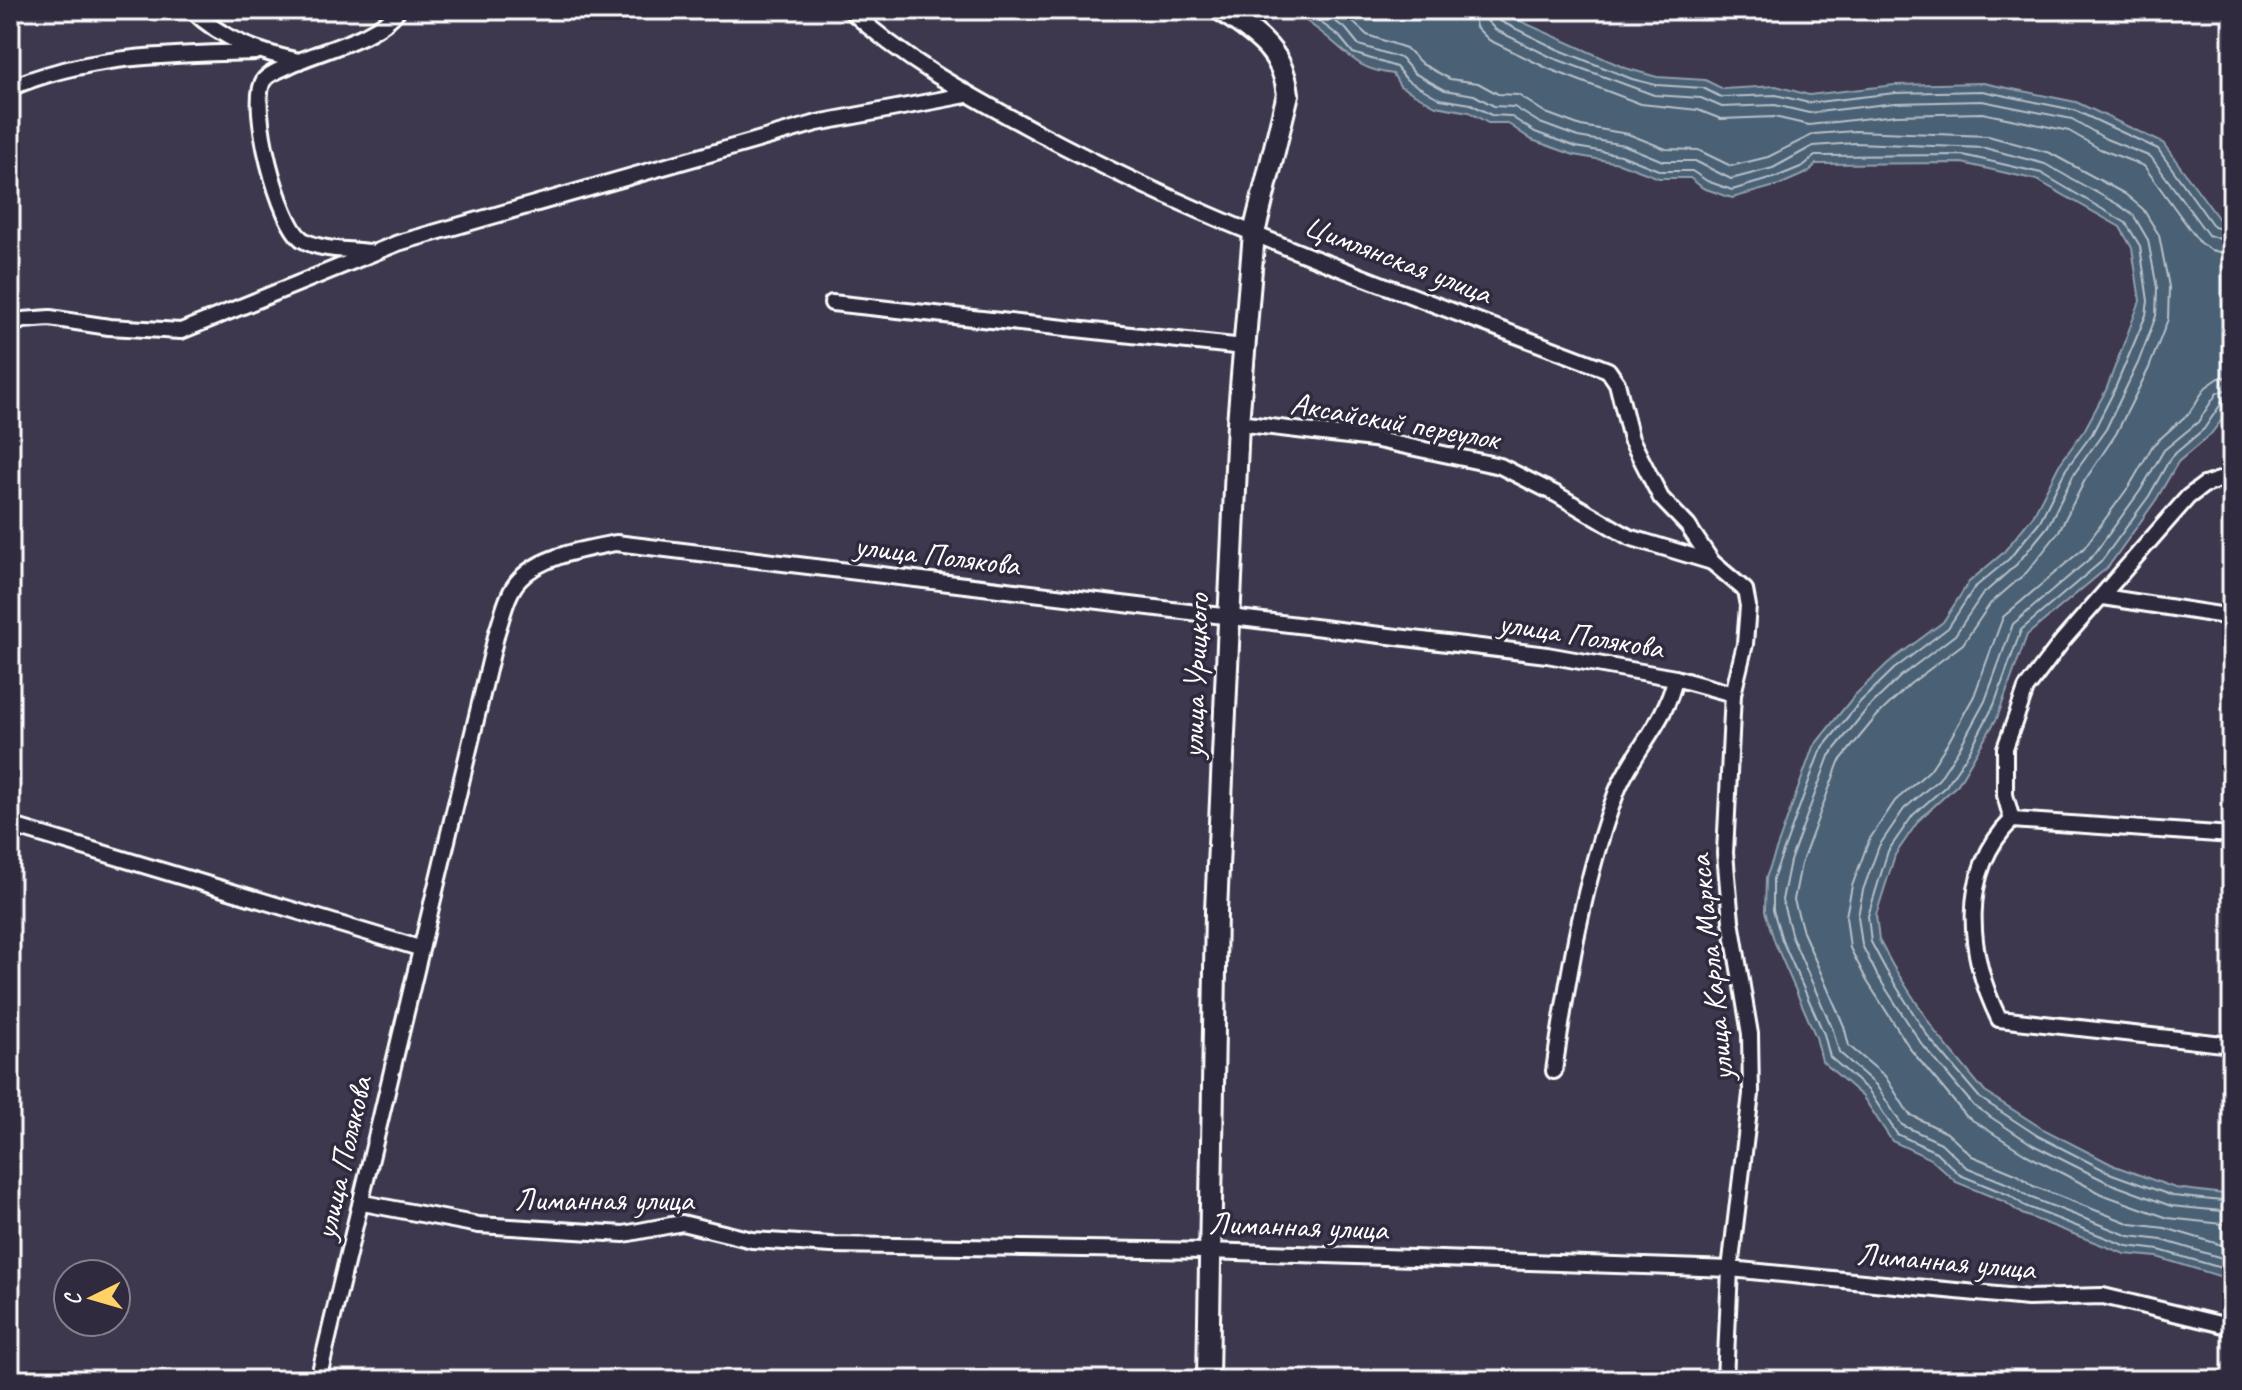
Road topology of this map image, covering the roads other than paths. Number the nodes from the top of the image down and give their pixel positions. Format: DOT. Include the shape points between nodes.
graph roads {
  1 [pos="192,10"];
  2 [pos="398,10"];
  3 [pos="850,10"];
  4 [pos="1221,10"];
  5 [pos="256,52"];
  6 [pos="299,61"];
  7 [pos="10,88"];
  8 [pos="966,95"];
  9 [pos="1254,233"];
  10 [pos="370,252"];
  11 [pos="832,303"];
  12 [pos="10,326"];
  13 [pos="1244,347"];
  14 [pos="1238,423"];
  15 [pos="2232,476"];
  16 [pos="1712,562"];
  17 [pos="2103,597"];
  18 [pos="2232,617"];
  19 [pos="1227,618"];
  20 [pos="1675,678"];
  21 [pos="1733,694"];
  22 [pos="2012,820"];
  23 [pos="10,825"];
  24 [pos="2232,835"];
  25 [pos="419,948"];
  26 [pos="2232,1045"];
  27 [pos="1554,1071"];
  28 [pos="363,1203"];
  29 [pos="1208,1251"];
  30 [pos="1730,1269"];
  31 [pos="2232,1327"];
  32 [pos="10,1376"];
  33 [pos="20,1380"];
  34 [pos="318,1380"];
  35 [pos="1208,1380"];
  36 [pos="1725,1380"];
  1 -- 5 [label="street"];
  2 -- 6 [label="street" via="365,35"];
  3 -- 8 [label="street, Цимлянская улица" via="904,55"];
  4 -- 9 [label="street, улица Урицкого" via="1272,49 1287,85 1286,109"];
  5 -- 6 [label="street"];
  5 -- 7 [label="street" via="87,62"];
  6 -- 10 [label="street" via="266,77 257,93 258,117 290,222 301,239"];
  8 -- 9 [label="street, Цимлянская улица" via="1115,174"];
  8 -- 10 [label="street" via="817,123"];
  9 -- 13 [label="street, улица Урицкого"];
  9 -- 16 [label="street, Цимлянская улица" via="1608,370 1617,383 1631,439 1661,498"];
  10 -- 12 [label="street" via="181,331 50,318"];
  11 -- 13 [label="street"];
  13 -- 14 [label="street, улица Урицкого"];
  14 -- 16 [label="street, Аксайский переулок" via="1373,439 1500,466 1629,537"];
  14 -- 19 [label="street, улица Урицкого"];
  15 -- 17 [label="street" via="2188,497"];
  16 -- 21 [label="street, Цимлянская улица" via="1745,590 1748,606"];
  17 -- 18 [label="street"];
  17 -- 22 [label="street" via="2063,640 2022,700 2005,748 2005,795"];
  19 -- 20 [label="street, улица Полякова" via="1547,655"];
  19 -- 25 [label="street, улица Полякова" via="616,543 558,558 519,579 505,608"];
  19 -- 29 [label="street, улица Урицкого"];
  20 -- 21 [label="street, улица Полякова"];
  20 -- 27 [label="street" via="1663,712 1619,785 1594,857"];
  21 -- 30 [label="street, улица Карла Маркса" via="1725,853 1750,1034 1751,1094"];
  22 -- 24 [label="street"];
  22 -- 26 [label="street" via="1994,838 1975,885 1980,968 1999,1019"];
  23 -- 25 [label="street"];
  25 -- 28 [label="street, улица Полякова"];
  28 -- 29 [label="street, Лиманная улица" via="479,1225 624,1234 682,1223 752,1240 831,1245"];
  28 -- 34 [label="street, улица Полякова"];
  29 -- 30 [label="street, Лиманная улица"];
  29 -- 35 [label="street, улица Урицкого"];
  30 -- 31 [label="street, Лиманная улица" via="2028,1298 2103,1296"];
  30 -- 36 [label="street, улица Карла Маркса"];
  32 -- 33 [label="street"];
}
